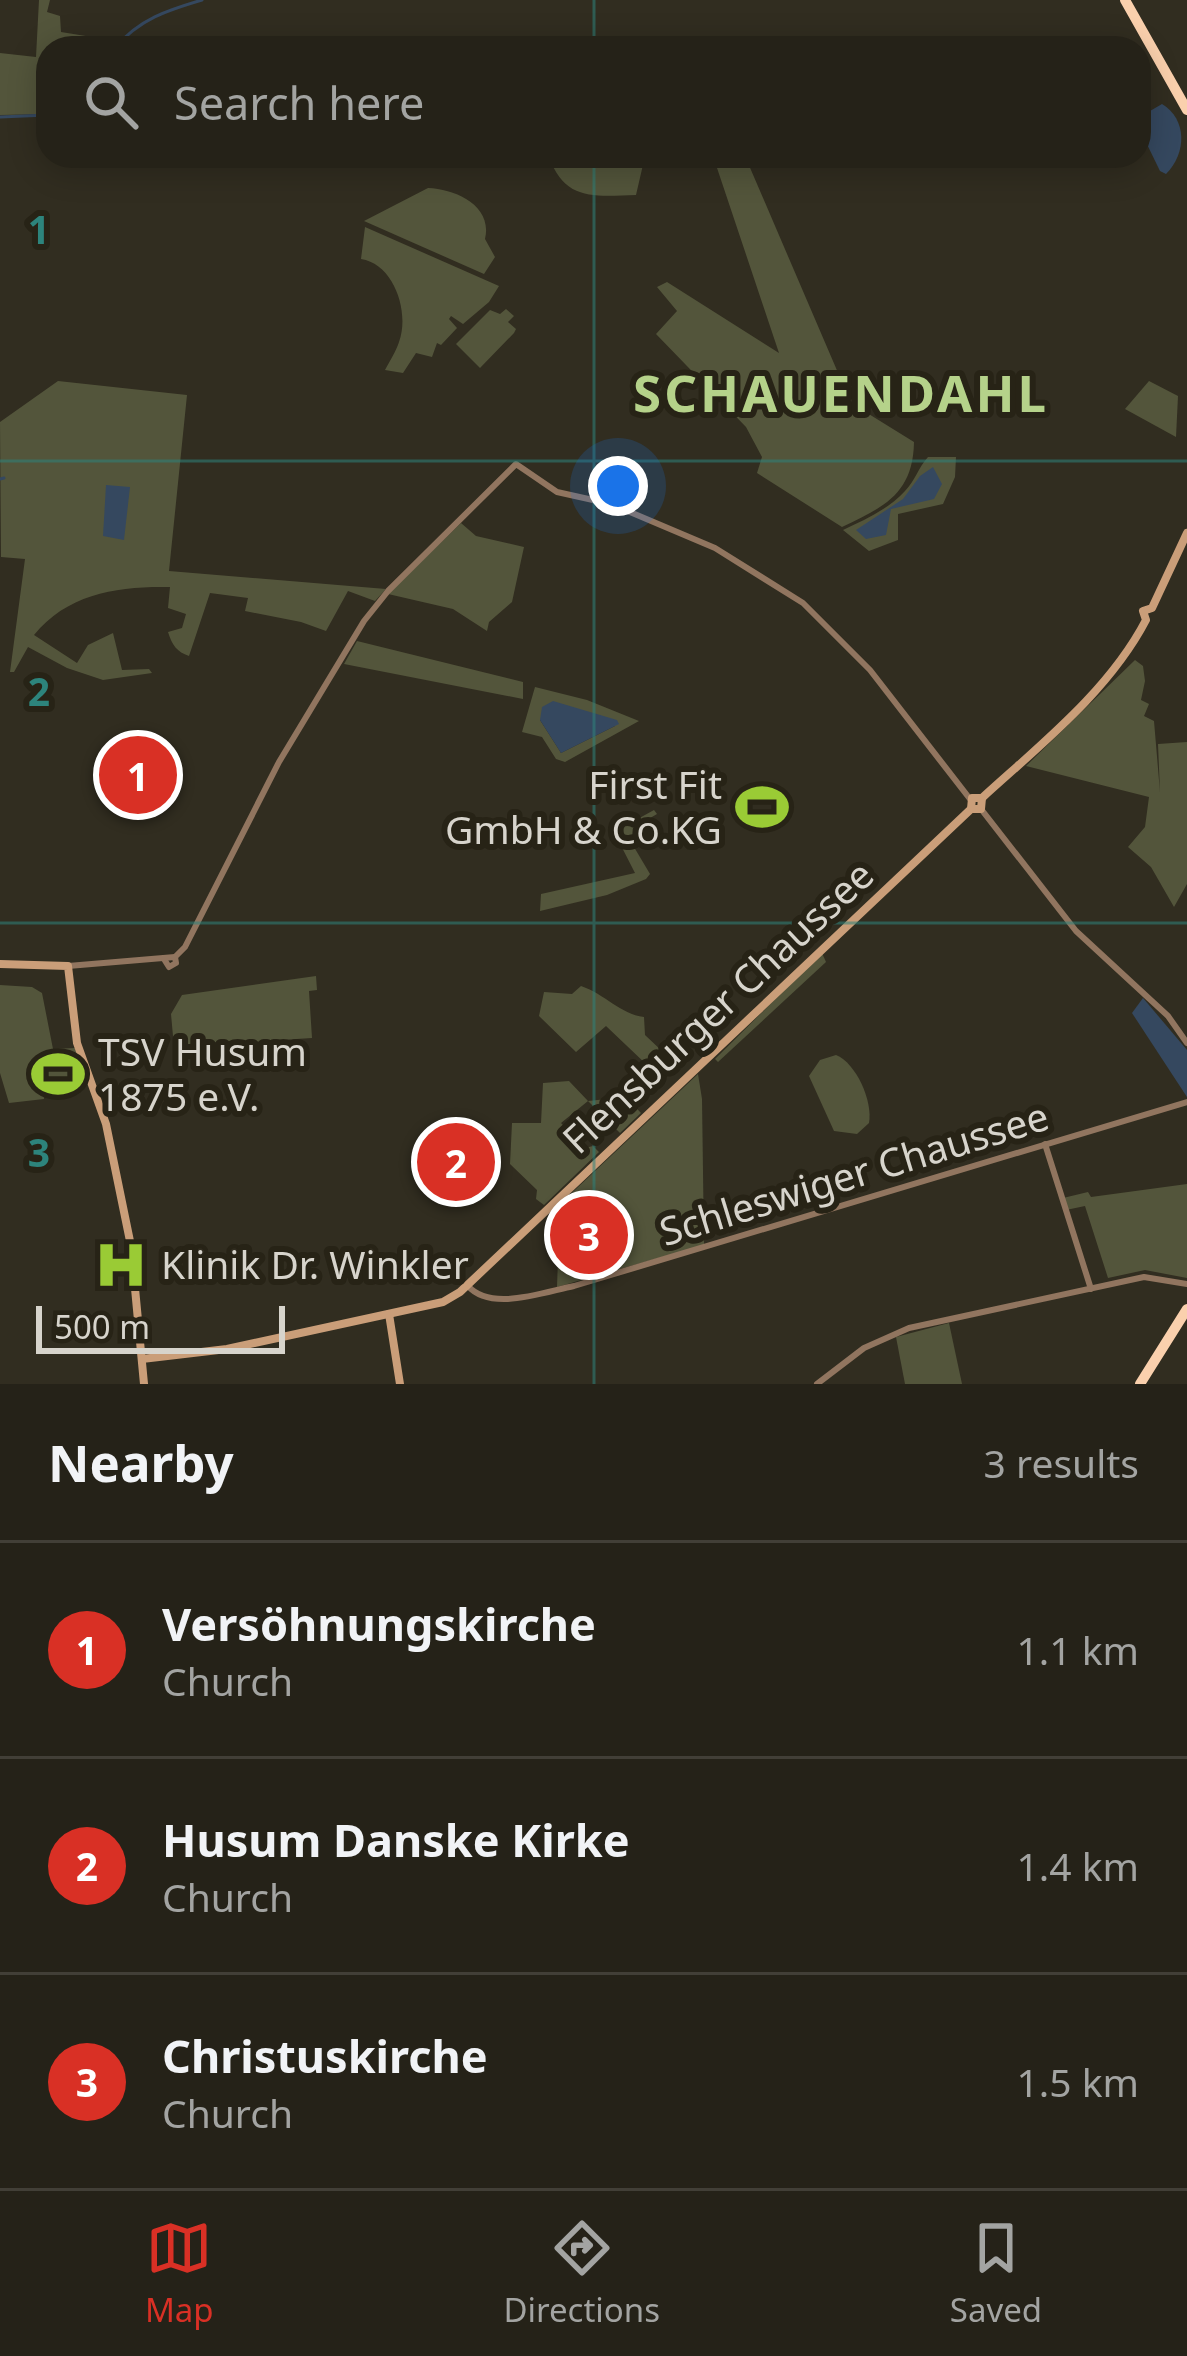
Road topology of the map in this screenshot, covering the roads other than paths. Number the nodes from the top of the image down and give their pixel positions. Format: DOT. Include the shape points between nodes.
graph roads {
  1 [pos="1125,0"];
  2 [pos="1145,36"];
  3 [pos="1151,46"];
  4 [pos="1187,110"];
  5 [pos="1187,533"];
  6 [pos="976,804"];
  7 [pos="0,964"];
  8 [pos="65,969"];
  9 [pos="1187,1043"];
  10 [pos="1187,1102"];
  11 [pos="1045,1144"];
  12 [pos="1187,1283"];
  13 [pos="468,1286"];
  14 [pos="1091,1288"];
  15 [pos="1187,1309"];
  16 [pos="389,1313"];
  17 [pos="142,1359"];
  18 [pos="144,1384"];
  19 [pos="400,1384"];
  20 [pos="817,1384"];
  21 [pos="1140,1384"];
  1 -- 2 [label="highway"];
  3 -- 4 [label="highway"];
  5 -- 6 [label="main road, Flensburger Chaussee" via="1152,608 1156,616 1111,673"];
  6 -- 8 [label="street" via="870,670 803,604 715,548 610,504 557,492 516,464 362,624 172,967 155,957"];
  6 -- 9 [label="street" via="1076,931"];
  6 -- 13 [label="main road, Flensburger Chaussee"];
  7 -- 8 [label="main road"];
  8 -- 17 [label="main road" via="77,1042 123,1200"];
  10 -- 11 [label="street, Schleswiger Chaussee"];
  11 -- 13 [label="street, Schleswiger Chaussee" via="574,1286 495,1299"];
  11 -- 14 [label="street"];
  12 -- 14 [label="street" via="1144,1277"];
  13 -- 16 [label="main road" via="443,1302"];
  14 -- 20 [label="street" via="909,1328 864,1348"];
  15 -- 21 [label="highway"];
  16 -- 17 [label="main road"];
  16 -- 19 [label="main road"];
  17 -- 18 [label="main road"];
}
